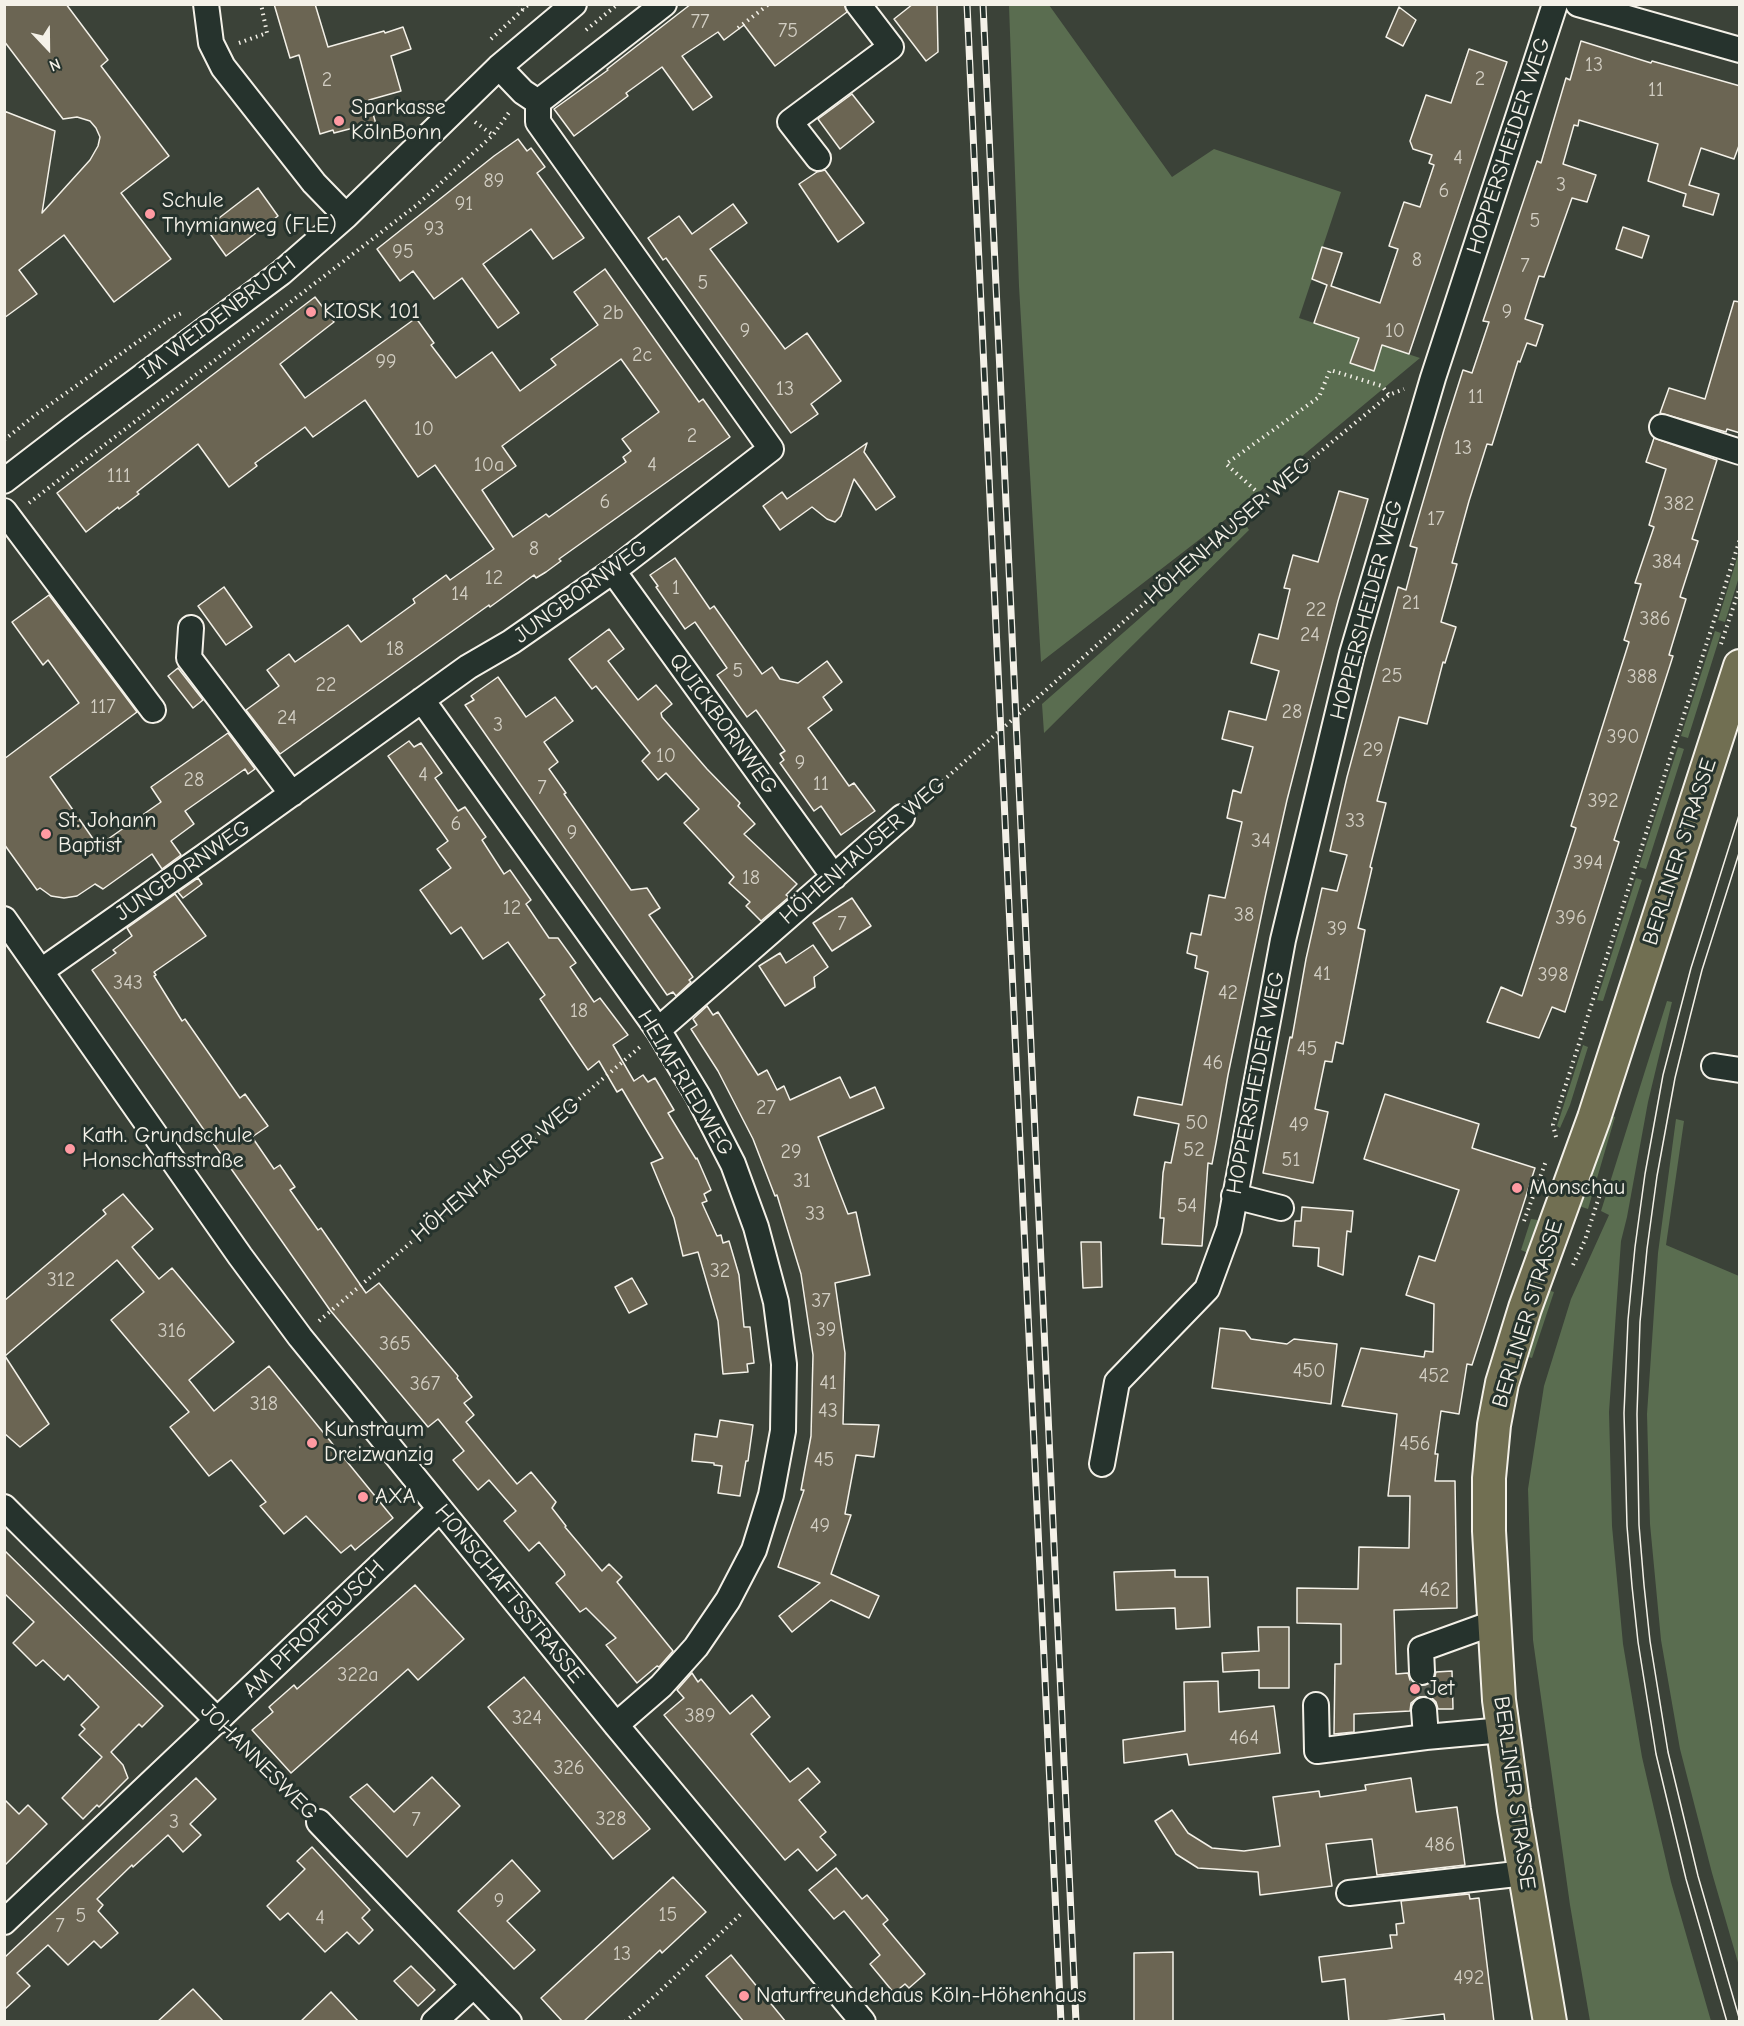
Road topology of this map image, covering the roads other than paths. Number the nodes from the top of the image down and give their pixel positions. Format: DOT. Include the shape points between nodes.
graph roads {
  1 [pos="207,4"];
  2 [pos="574,4"];
  3 [pos="664,4"];
  4 [pos="858,4"];
  5 [pos="1556,4"];
  6 [pos="1578,4"];
  7 [pos="1740,50"];
  8 [pos="499,67"];
  9 [pos="530,97"];
  10 [pos="818,158"];
  11 [pos="346,216"];
  12 [pos="1662,426"];
  13 [pos="1740,452"];
  14 [pos="4,482"];
  15 [pos="7,515"];
  16 [pos="613,571"];
  17 [pos="191,628"];
  18 [pos="1740,666"];
  19 [pos="422,700"];
  20 [pos="153,710"];
  21 [pos="292,794"];
  22 [pos="902,817"];
  23 [pos="834,877"];
  24 [pos="4,919"];
  25 [pos="41,971"];
  26 [pos="658,1030"];
  27 [pos="1714,1066"];
  28 [pos="1740,1070"];
  29 [pos="1234,1196"];
  30 [pos="1281,1208"];
  31 [pos="1102,1464"];
  32 [pos="4,1507"];
  33 [pos="440,1509"];
  34 [pos="1494,1623"];
  35 [pos="1422,1672"];
  36 [pos="1316,1705"];
  37 [pos="1424,1710"];
  38 [pos="218,1721"];
  39 [pos="616,1725"];
  40 [pos="1503,1730"];
  41 [pos="1426,1737"];
  42 [pos="319,1822"];
  43 [pos="1525,1873"];
  44 [pos="1349,1893"];
  45 [pos="4,1922"];
  46 [pos="474,1985"];
  47 [pos="434,2022"];
  48 [pos="508,2022"];
  49 [pos="864,2022"];
  50 [pos="1550,2022"];
  1 -- 11 [label="street" via="211,43 223,67 307,174"];
  2 -- 8 [label="street, IM WEIDENBRUCH"];
  3 -- 9 [label="street"];
  4 -- 10 [label="street" via="891,47 790,122"];
  5 -- 29 [label="street, HOPPERSHEIDER WEG" via="1433,378 1356,642 1283,940"];
  6 -- 7 [label="street"];
  8 -- 9 [label="street"];
  8 -- 11 [label="street, IM WEIDENBRUCH"];
  9 -- 16 [label="street, JUNGBORNWEG" via="538,122 771,449"];
  11 -- 14 [label="street, IM WEIDENBRUCH" via="281,273"];
  12 -- 13 [label="street"];
  15 -- 20 [label="street"];
  16 -- 19 [label="street, JUNGBORNWEG"];
  16 -- 23 [label="street, QUICKBORNWEG"];
  17 -- 21 [label="street" via="189,658"];
  18 -- 34 [label="main road, BERLINER STRASSE" via="1594,1118 1502,1383 1489,1478"];
  19 -- 21 [label="street, JUNGBORNWEG"];
  19 -- 26 [label="street, HEIMFRIEDWEG"];
  21 -- 25 [label="street, JUNGBORNWEG"];
  22 -- 23 [label="street, HÖHENHAUSER WEG"];
  23 -- 26 [label="street, HÖHENHAUSER WEG"];
  24 -- 25 [label="street, HONSCHAFTSSTRASSE"];
  25 -- 33 [label="street, HONSCHAFTSSTRASSE" via="300,1337"];
  26 -- 39 [label="street, HEIMFRIEDWEG" via="733,1164 756,1227 776,1302 784,1364 783,1431 771,1495 754,1550 728,1600 696,1647"];
  27 -- 28 [label="street"];
  29 -- 30 [label="street"];
  29 -- 31 [label="street, HOPPERSHEIDER WEG" via="1229,1229 1207,1289 1117,1382"];
  32 -- 38 [label="street, JOHANNESWEG"];
  33 -- 38 [label="street, AM PFROPFBUSCH"];
  33 -- 39 [label="street, HONSCHAFTSSTRASSE"];
  34 -- 35 [label="street" via="1421,1649"];
  34 -- 40 [label="main road, BERLINER STRASSE"];
  36 -- 41 [label="street" via="1317,1751"];
  37 -- 41 [label="street"];
  38 -- 45 [label="street, AM PFROPFBUSCH"];
  39 -- 49 [label="street, HONSCHAFTSSTRASSE"];
  40 -- 41 [label="street"];
  40 -- 43 [label="main road, BERLINER STRASSE"];
  42 -- 46 [label="street, JOHANNESWEG"];
  43 -- 44 [label="street"];
  43 -- 50 [label="main road, BERLINER STRASSE"];
  46 -- 47 [label="street"];
  46 -- 48 [label="street, JOHANNESWEG"];
}
